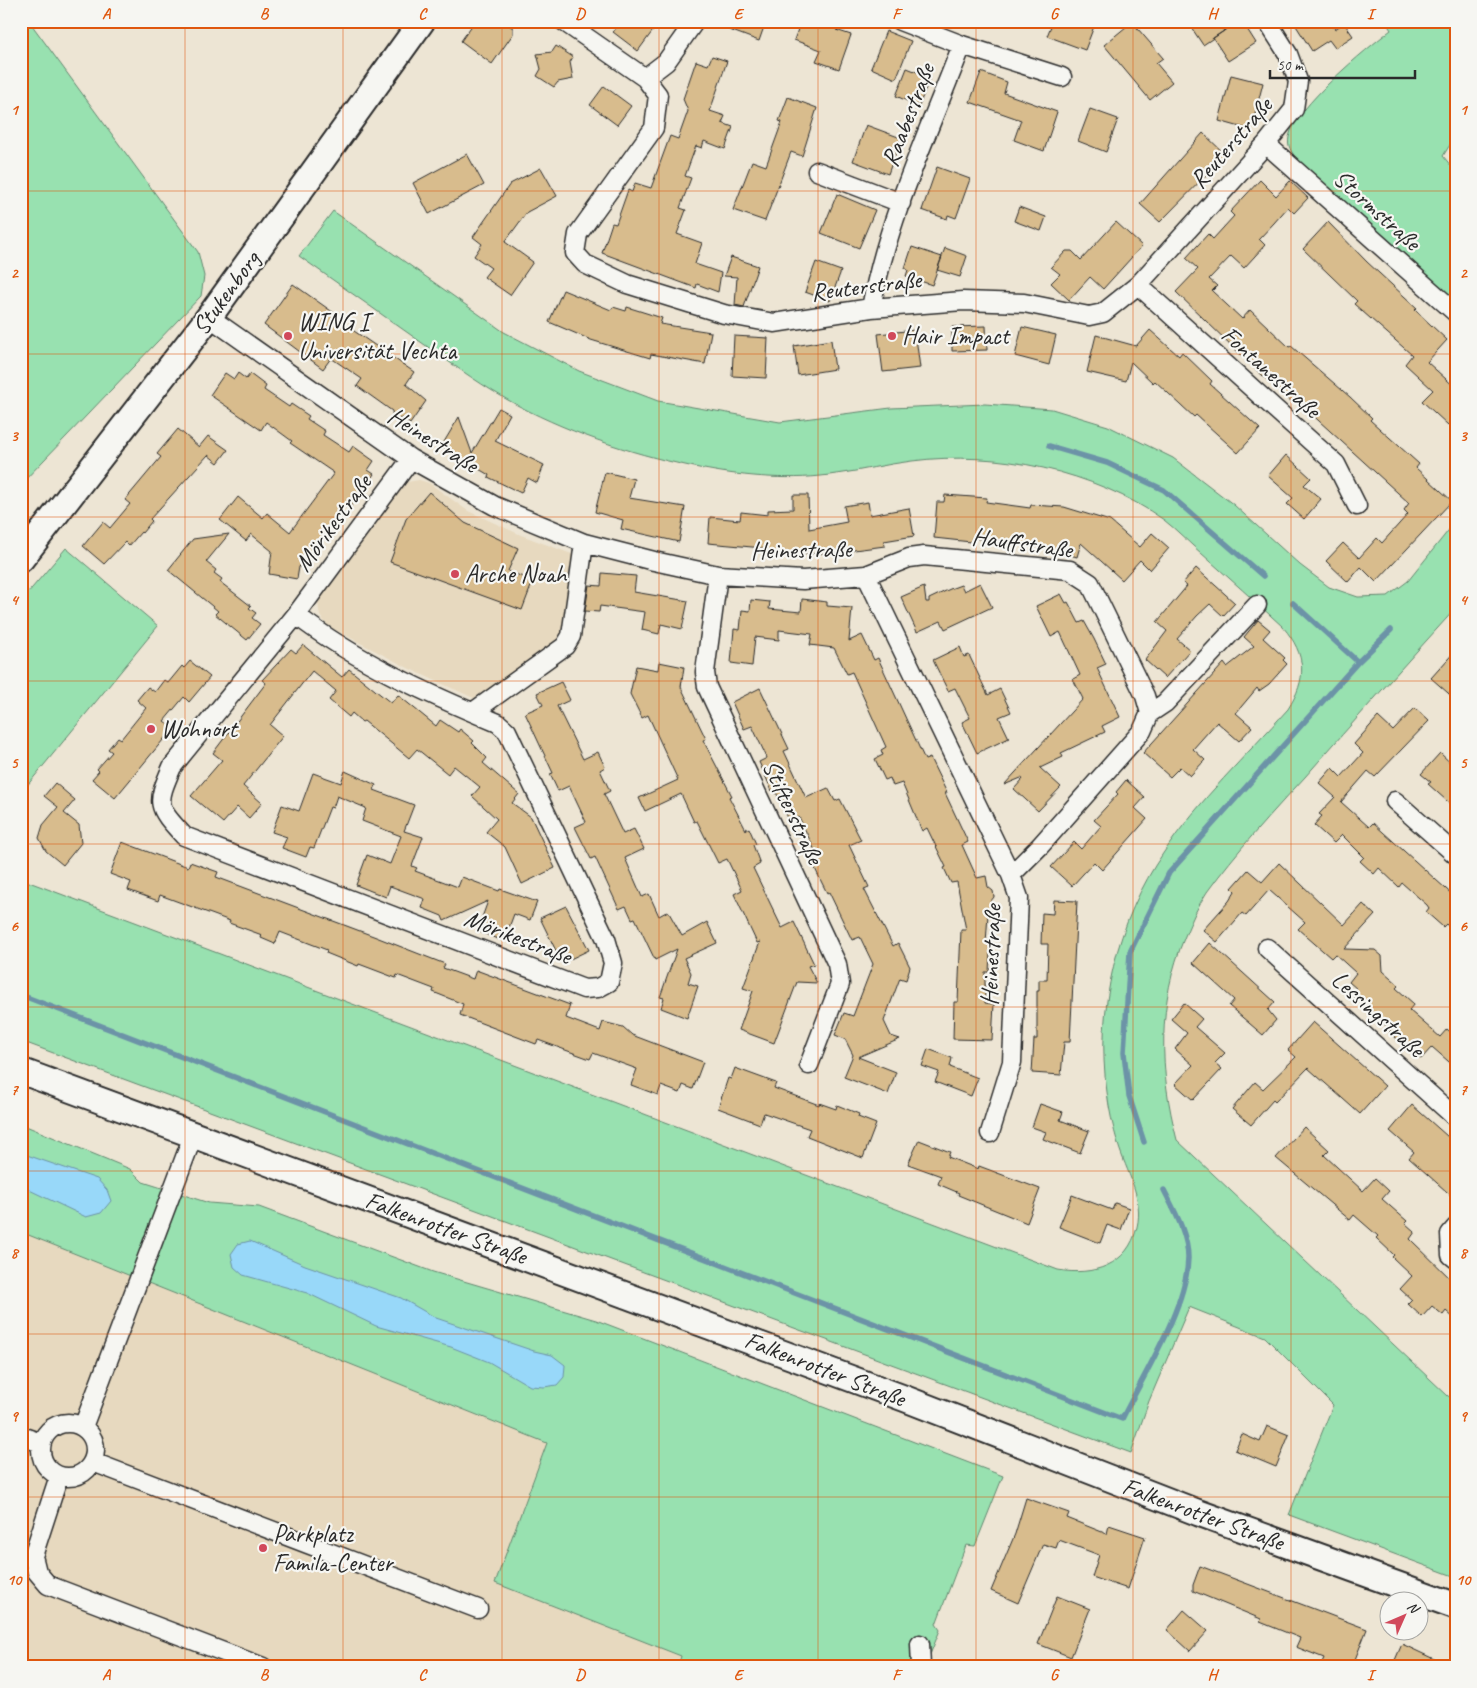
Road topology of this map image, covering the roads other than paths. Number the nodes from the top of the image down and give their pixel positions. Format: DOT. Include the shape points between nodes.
graph roads {
  1 [pos="422,21"];
  2 [pos="563,21"];
  3 [pos="695,21"];
  4 [pos="900,21"];
  5 [pos="1267,21"];
  6 [pos="962,45"];
  7 [pos="1062,77"];
  8 [pos="645,78"];
  9 [pos="1266,144"];
  10 [pos="817,171"];
  11 [pos="901,202"];
  12 [pos="1138,285"];
  13 [pos="871,308"];
  14 [pos="1456,313"];
  15 [pos="209,317"];
  16 [pos="410,459"];
  17 [pos="1357,506"];
  18 [pos="584,543"];
  19 [pos="21,559"];
  20 [pos="718,575"];
  21 [pos="866,575"];
  22 [pos="1257,605"];
  23 [pos="296,615"];
  24 [pos="473,712"];
  25 [pos="1150,713"];
  26 [pos="1395,801"];
  27 [pos="1456,855"];
  28 [pos="1011,875"];
  29 [pos="1268,948"];
  30 [pos="809,1065"];
  31 [pos="21,1070"];
  32 [pos="1456,1118"];
  33 [pos="990,1133"];
  34 [pos="193,1136"];
  35 [pos="1456,1227"];
  36 [pos="1456,1259"];
  37 [pos="83,1427"];
  38 [pos="21,1436"];
  39 [pos="41,1443"];
  40 [pos="92,1462"];
  41 [pos="58,1476"];
  42 [pos="1456,1606"];
  43 [pos="478,1609"];
  44 [pos="920,1644"];
  45 [pos="263,1667"];
  46 [pos="921,1667"];
  1 -- 15 [label="main road, Stukenborg"];
  2 -- 8 [label="street, Reuterstraße"];
  3 -- 8 [label="street" via="666,62"];
  4 -- 6 [label="street"];
  5 -- 9 [label="street, Reuterstraße" via="1288,54 1298,81 1294,110"];
  6 -- 7 [label="street"];
  6 -- 11 [label="street, Raabestraße"];
  8 -- 13 [label="street, Reuterstraße" via="658,96 654,128 578,234 575,253 585,264 627,284 675,301 774,323"];
  9 -- 12 [label="street, Reuterstraße"];
  9 -- 14 [label="street, Stormstraße"];
  10 -- 11 [label="street, Raabestraße"];
  11 -- 13 [label="street, Raabestraße" via="878,272"];
  12 -- 13 [label="street, Reuterstraße" via="1103,313 1089,316 1024,303 963,301"];
  12 -- 17 [label="street, Fontanestraße" via="1336,464"];
  15 -- 16 [label="street, Heinestraße"];
  15 -- 19 [label="main road, Stukenborg"];
  16 -- 18 [label="street, Heinestraße" via="495,506"];
  16 -- 23 [label="street, Mörikestraße"];
  18 -- 20 [label="street, Heinestraße"];
  18 -- 24 [label="street" via="570,636 565,646"];
  20 -- 21 [label="street, Heinestraße" via="803,580"];
  20 -- 30 [label="street, Stifterstraße" via="707,686 838,964 840,984"];
  21 -- 25 [label="street, Hauffstraße" via="909,558 924,556 1070,570 1090,583 1145,696"];
  21 -- 28 [label="street, Heinestraße"];
  22 -- 25 [label="street" via="1165,703"];
  23 -- 24 [label="street, Mörikestraße" via="388,674"];
  23 -- 24 [label="street, Mörikestraße" via="172,767 161,792 163,813 184,836 584,989 598,988 609,982 613,963 606,939 513,741 498,723"];
  25 -- 28 [label="street" via="1142,731"];
  26 -- 27 [label="street"];
  28 -- 33 [label="street, Heinestraße" via="1019,898 1012,1062"];
  29 -- 32 [label="street, Lessingstraße"];
  31 -- 34 [label="main road, Falkenrotter Straße"];
  34 -- 37 [label="street"];
  34 -- 42 [label="main road, Falkenrotter Straße" via="573,1274 1199,1513"];
  35 -- 36 [label="street" via="1450,1234 1451,1254"];
  37 -- 39 [label="street" via="73,1423 53,1426"];
  37 -- 40 [label="street" via="92,1437 95,1449"];
  38 -- 39 [label="street"];
  39 -- 41 [label="street" via="43,1463"];
  40 -- 41 [label="street" via="88,1469 74,1477"];
  40 -- 43 [label="street"];
  41 -- 45 [label="street" via="33,1556 37,1572 48,1585"];
  44 -- 46 [label="street"];
}
